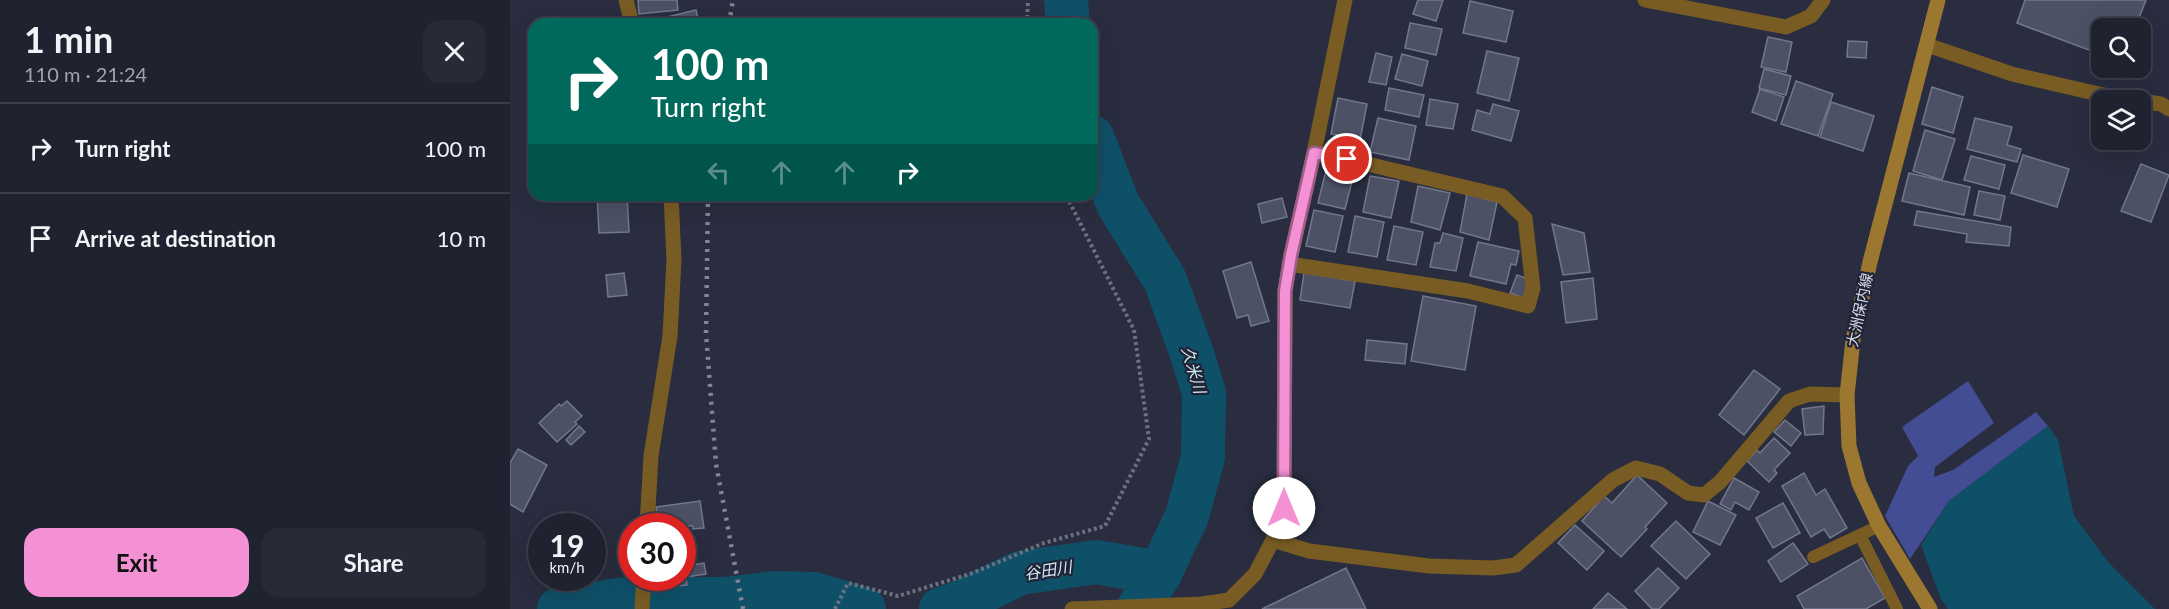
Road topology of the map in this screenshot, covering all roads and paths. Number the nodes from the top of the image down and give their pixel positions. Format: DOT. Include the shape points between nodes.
graph roads {
  1 [pos="626,0"];
  2 [pos="1028,0"];
  3 [pos="1345,0"];
  4 [pos="1645,0"];
  5 [pos="1823,0"];
  6 [pos="1938,0"];
  7 [pos="630,18"];
  8 [pos="1027,18"];
  9 [pos="1927,45"];
  10 [pos="2091,92"];
  11 [pos="2151,103"];
  12 [pos="2169,109"];
  13 [pos="1314,153"];
  14 [pos="671,201"];
  15 [pos="1069,201"];
  16 [pos="1289,264"];
  17 [pos="1847,395"];
  18 [pos="648,513"];
  19 [pos="1880,526"];
  20 [pos="1860,535"];
  21 [pos="1273,540"];
  22 [pos="1813,557"];
  23 [pos="643,591"];
  24 [pos="642,609"];
  25 [pos="835,609"];
  26 [pos="1072,609"];
  27 [pos="1897,609"];
  28 [pos="1930,609"];
  1 -- 7 [label="street"];
  2 -- 8 [label="path"];
  3 -- 13 [label="street"];
  4 -- 5 [label="street" via="1786,27 1811,16"];
  6 -- 9 [label="main road, 大洲保内線"];
  9 -- 10 [label="street" via="2012,74"];
  9 -- 17 [label="main road, 大洲保内線" via="1868,273 1853,340"];
  11 -- 12 [label="street"];
  13 -- 16 [label="street"];
  13 -- 16 [label="street" via="1502,196 1525,218 1533,288 1528,306 1468,291"];
  14 -- 18 [label="street" via="674,260 670,336 651,456"];
  15 -- 25 [label="path" via="1134,330 1149,439 1105,526 1044,543 970,574 898,596 848,583"];
  16 -- 21 [label="street" via="1285,291 1284,508"];
  17 -- 19 [label="main road, 大洲保内線" via="1849,446 1859,483"];
  17 -- 21 [label="street" via="1810,394 1789,401 1720,482 1704,495 1688,493 1660,474 1636,468 1612,480 1516,565 1429,566 1309,551"];
  19 -- 20 [label="lane"];
  19 -- 28 [label="main road, 大洲保内線"];
  20 -- 22 [label="lane"];
  20 -- 27 [label="lane"];
  21 -- 26 [label="street" via="1255,574 1229,600"];
  23 -- 24 [label="street"];
}
